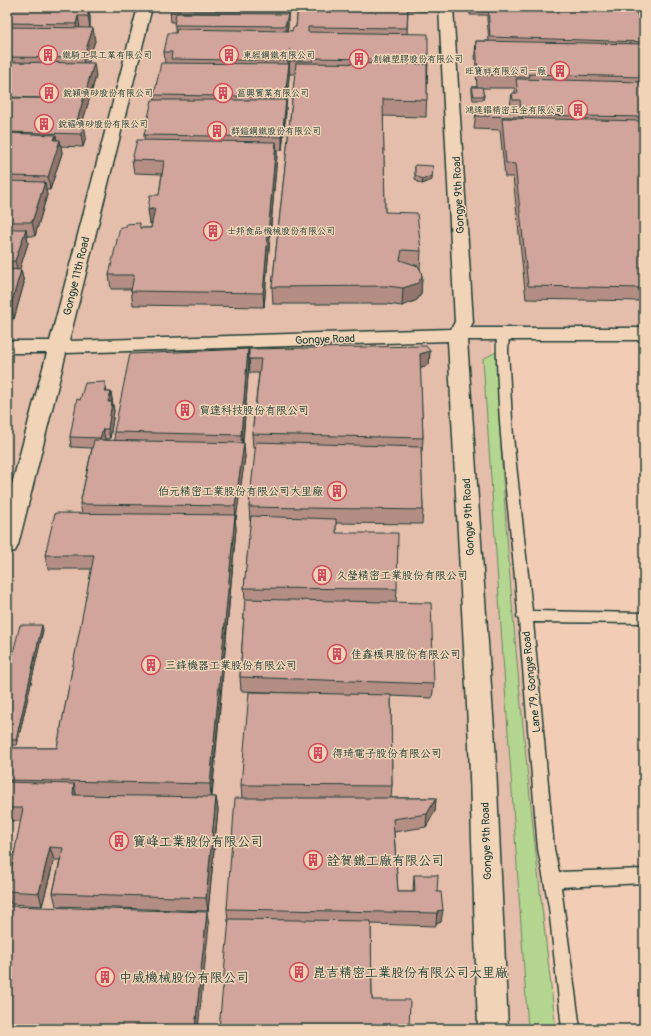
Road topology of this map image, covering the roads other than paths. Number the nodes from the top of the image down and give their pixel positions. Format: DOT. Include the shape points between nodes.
graph roads {
  1 [pos="145,7"];
  2 [pos="446,7"];
  3 [pos="503,333"];
  4 [pos="644,334"];
  5 [pos="457,335"];
  6 [pos="7,347"];
  7 [pos="58,347"];
  8 [pos="7,545"];
  9 [pos="524,616"];
  10 [pos="644,618"];
  11 [pos="644,876"];
  12 [pos="551,880"];
  13 [pos="493,1029"];
  14 [pos="571,1029"];
  1 -- 7 [label="street, Gongye 11th Road"];
  2 -- 5 [label="street, Gongye 9th Road" via="464,322"];
  3 -- 4 [label="street, Gongye Road"];
  3 -- 5 [label="street, Gongye Road"];
  3 -- 9 [label="lane, Lane 79, Gongye Road" via="507,437 521,563"];
  5 -- 7 [label="street, Gongye Road"];
  5 -- 13 [label="street, Gongye 9th Road" via="482,744"];
  6 -- 7 [label="street, Gongye Road"];
  7 -- 8 [label="street, Gongye 11th Road"];
  9 -- 10 [label="lane"];
  9 -- 12 [label="lane, Lane 79, Gongye Road"];
  11 -- 12 [label="lane"];
  12 -- 14 [label="lane, Lane 79, Gongye Road" via="557,907"];
}
